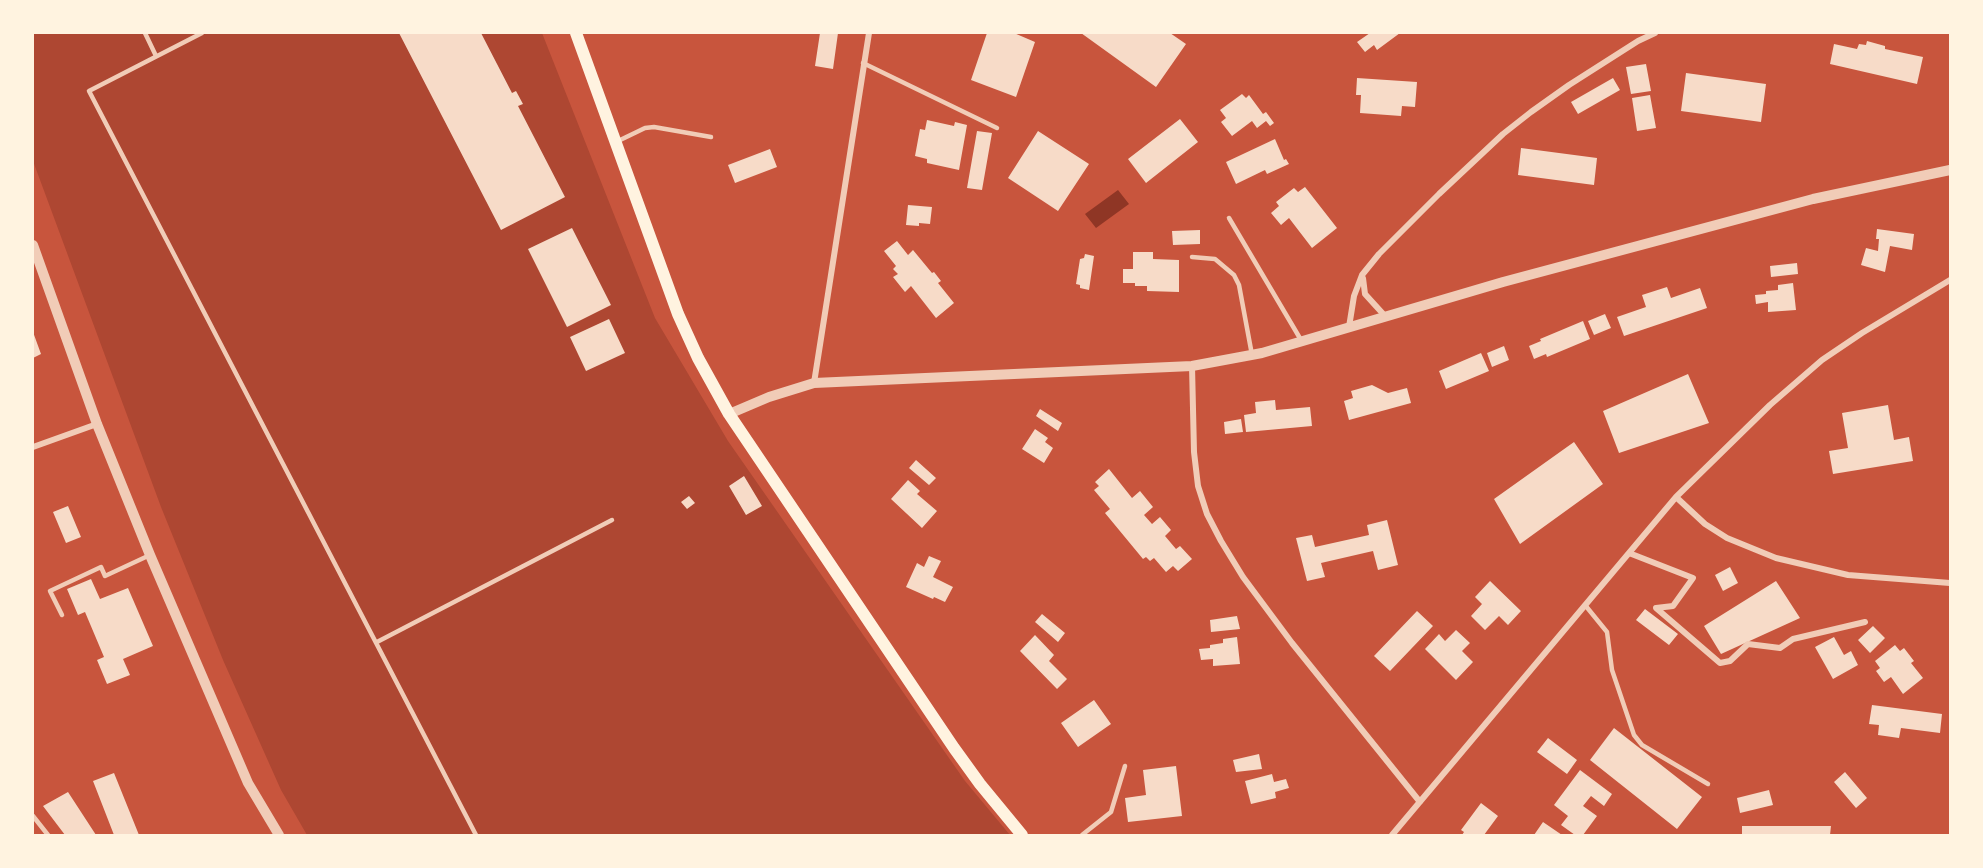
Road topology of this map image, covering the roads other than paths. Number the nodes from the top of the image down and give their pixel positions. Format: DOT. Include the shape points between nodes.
graph roads {
  1 [pos="145,33"];
  2 [pos="202,33"];
  3 [pos="576,33"];
  4 [pos="869,33"];
  5 [pos="1655,33"];
  6 [pos="156,56"];
  7 [pos="863,63"];
  8 [pos="997,128"];
  9 [pos="711,137"];
  10 [pos="616,142"];
  11 [pos="1950,170"];
  12 [pos="1229,218"];
  13 [pos="33,245"];
  14 [pos="1192,257"];
  15 [pos="1362,275"];
  16 [pos="1950,280"];
  17 [pos="1385,316"];
  18 [pos="1349,327"];
  19 [pos="1302,341"];
  20 [pos="1252,355"];
  21 [pos="1192,366"];
  22 [pos="814,383"];
  23 [pos="729,414"];
  24 [pos="98,424"];
  25 [pos="33,447"];
  26 [pos="1676,497"];
  27 [pos="612,520"];
  28 [pos="1629,553"];
  29 [pos="150,555"];
  30 [pos="1950,583"];
  31 [pos="1585,605"];
  32 [pos="62,615"];
  33 [pos="1865,622"];
  34 [pos="377,642"];
  35 [pos="1125,766"];
  36 [pos="1708,784"];
  37 [pos="1420,802"];
  38 [pos="33,816"];
  39 [pos="48,835"];
  40 [pos="279,835"];
  41 [pos="476,835"];
  42 [pos="1022,835"];
  43 [pos="1082,835"];
  44 [pos="1392,835"];
  1 -- 6 [label="lane"];
  2 -- 6 [label="lane"];
  3 -- 10 [label="main road"];
  4 -- 7 [label="street"];
  5 -- 15 [label="street" via="1569,85 1503,134"];
  6 -- 34 [label="lane" via="89,91"];
  7 -- 8 [label="lane"];
  7 -- 22 [label="street"];
  9 -- 10 [label="lane" via="654,127"];
  10 -- 23 [label="main road" via="678,314"];
  11 -- 17 [label="street" via="1813,199"];
  12 -- 19 [label="lane"];
  13 -- 24 [label="street"];
  14 -- 20 [label="lane" via="1215,259 1234,275"];
  15 -- 17 [label="street" via="1365,294"];
  15 -- 18 [label="street"];
  16 -- 26 [label="street" via="1822,360"];
  17 -- 18 [label="street"];
  18 -- 19 [label="street"];
  19 -- 20 [label="street"];
  20 -- 21 [label="street"];
  21 -- 22 [label="street"];
  21 -- 37 [label="street" via="1197,486 1221,542 1292,643"];
  22 -- 23 [label="street"];
  23 -- 42 [label="main road" via="954,748"];
  24 -- 25 [label="street"];
  24 -- 29 [label="street"];
  26 -- 28 [label="street"];
  26 -- 30 [label="street" via="1727,538 1776,558 1848,575"];
  27 -- 34 [label="lane"];
  28 -- 31 [label="street"];
  28 -- 33 [label="street" via="1693,578 1673,606 1656,608 1719,663 1730,661 1748,644 1780,648 1793,639"];
  29 -- 32 [label="lane" via="105,576 101,567 50,591"];
  29 -- 40 [label="street" via="248,783"];
  31 -- 36 [label="lane" via="1607,632 1612,670 1634,735 1642,744"];
  31 -- 37 [label="street"];
  34 -- 41 [label="lane"];
  35 -- 43 [label="lane" via="1111,813"];
  37 -- 44 [label="street"];
  38 -- 39 [label="lane"];
}
